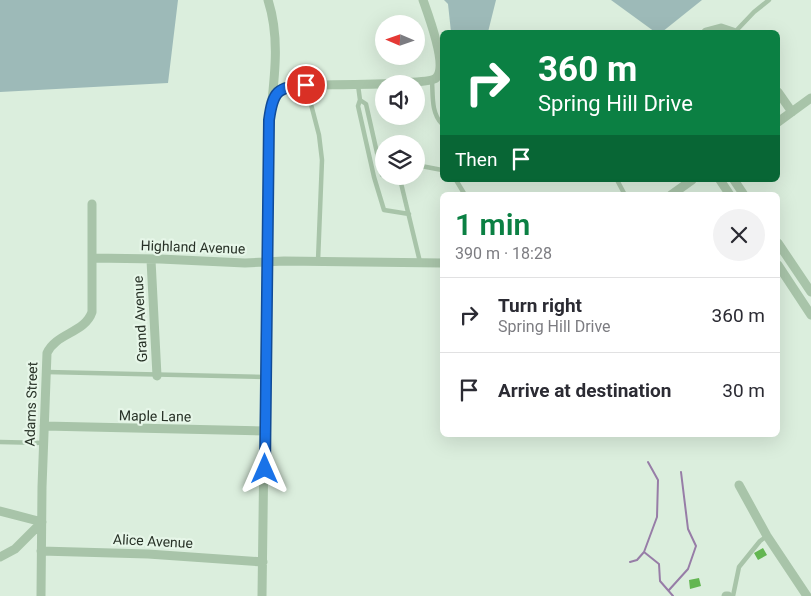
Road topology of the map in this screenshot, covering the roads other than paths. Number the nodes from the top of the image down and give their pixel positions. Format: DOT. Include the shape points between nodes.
graph roads {
  1 [pos="268,0"];
  2 [pos="423,0"];
  3 [pos="769,0"];
  4 [pos="714,30"];
  5 [pos="728,30"];
  6 [pos="736,30"];
  7 [pos="433,80"];
  8 [pos="358,84"];
  9 [pos="306,85"];
  10 [pos="274,95"];
  11 [pos="780,95"];
  12 [pos="811,98"];
  13 [pos="360,100"];
  14 [pos="792,112"];
  15 [pos="780,121"];
  16 [pos="440,122"];
  17 [pos="375,142"];
  18 [pos="425,167"];
  19 [pos="440,170"];
  20 [pos="374,177"];
  21 [pos="687,182"];
  22 [pos="402,185"];
  23 [pos="675,192"];
  24 [pos="92,204"];
  25 [pos="409,214"];
  26 [pos="780,246"];
  27 [pos="92,258"];
  28 [pos="151,260"];
  29 [pos="318,261"];
  30 [pos="267,262"];
  31 [pos="420,262"];
  32 [pos="440,263"];
  33 [pos="780,268"];
  34 [pos="811,292"];
  35 [pos="811,315"];
  36 [pos="46,372"];
  37 [pos="157,376"];
  38 [pos="265,377"];
  39 [pos="44,426"];
  40 [pos="265,432"];
  41 [pos="0,442"];
  42 [pos="44,443"];
  43 [pos="739,485"];
  44 [pos="0,511"];
  45 [pos="42,522"];
  46 [pos="767,536"];
  47 [pos="41,551"];
  48 [pos="0,557"];
  49 [pos="263,562"];
  50 [pos="42,596"];
  51 [pos="262,596"];
  52 [pos="733,596"];
  53 [pos="807,596"];
  1 -- 10 [label="street" via="274,28"];
  2 -- 7 [label="street" via="438,46 438,76"];
  3 -- 6 [label="lane"];
  4 -- 5 [label="street"];
  7 -- 8 [label="street"];
  7 -- 16 [label="lane" via="433,106"];
  8 -- 9 [label="street"];
  8 -- 13 [label="lane"];
  9 -- 10 [label="street" via="284,87"];
  9 -- 29 [label="lane" via="322,160"];
  10 -- 30 [label="street" via="269,120"];
  11 -- 14 [label="street"];
  12 -- 14 [label="street"];
  13 -- 17 [label="lane" via="366,104"];
  13 -- 20 [label="lane" via="358,106"];
  14 -- 15 [label="street"];
  18 -- 19 [label="lane"];
  20 -- 25 [label="lane" via="384,210"];
  21 -- 23 [label="street"];
  22 -- 25 [label="lane"];
  24 -- 27 [label="street, Adams Street"];
  25 -- 31 [label="lane"];
  26 -- 34 [label="street"];
  27 -- 28 [label="street, Highland Avenue"];
  27 -- 36 [label="street, Adams Street" via="92,312 89,320 50,348"];
  28 -- 30 [label="street, Highland Avenue"];
  28 -- 37 [label="street, Grand Avenue"];
  29 -- 30 [label="street, Highland Avenue"];
  29 -- 31 [label="street, Highland Avenue"];
  30 -- 38 [label="street"];
  31 -- 32 [label="street, Highland Avenue"];
  33 -- 35 [label="street"];
  36 -- 37 [label="lane"];
  36 -- 39 [label="street, Adams Street"];
  37 -- 38 [label="lane"];
  38 -- 40 [label="street"];
  39 -- 40 [label="street, Maple Lane"];
  39 -- 42 [label="street, Adams Street"];
  40 -- 49 [label="street"];
  41 -- 42 [label="lane"];
  42 -- 45 [label="street, Adams Street"];
  43 -- 46 [label="street"];
  44 -- 45 [label="street"];
  45 -- 47 [label="street, Adams Street"];
  45 -- 48 [label="street" via="15,549"];
  46 -- 52 [label="lane" via="739,567"];
  46 -- 53 [label="street"];
  47 -- 49 [label="street, Alice Avenue"];
  47 -- 50 [label="street, Adams Street"];
  49 -- 51 [label="street"];
}
